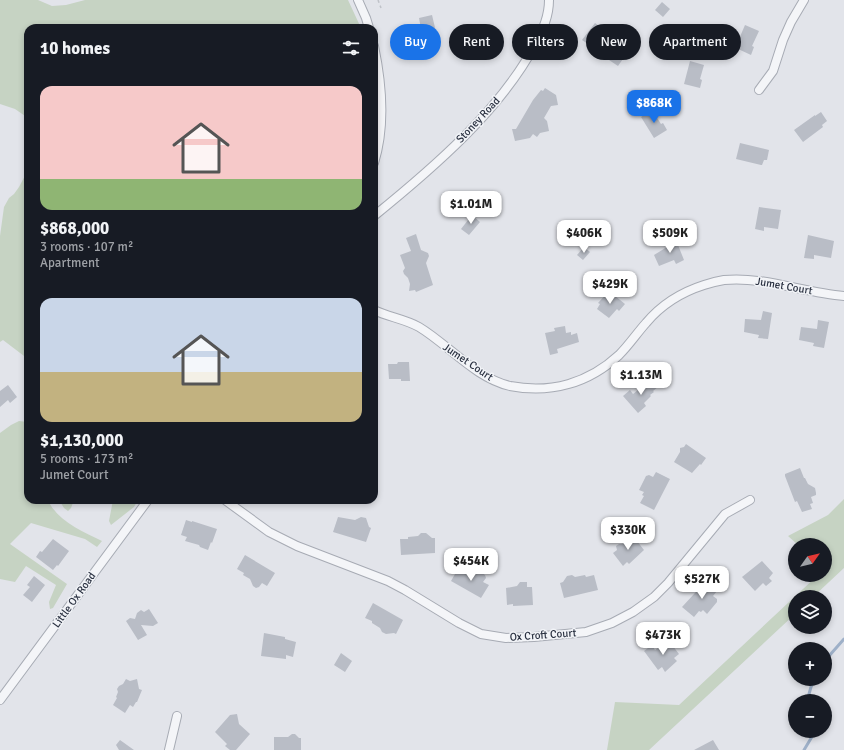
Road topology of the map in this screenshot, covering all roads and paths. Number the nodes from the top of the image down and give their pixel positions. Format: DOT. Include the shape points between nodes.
graph roads {
  1 [pos="358,0"];
  2 [pos="378,0"];
  3 [pos="549,0"];
  4 [pos="804,0"];
  5 [pos="381,8"];
  6 [pos="368,24"];
  7 [pos="378,66"];
  8 [pos="760,90"];
  9 [pos="378,145"];
  10 [pos="378,213"];
  11 [pos="844,296"];
  12 [pos="378,311"];
  13 [pos="750,500"];
  14 [pos="145,504"];
  15 [pos="230,504"];
  16 [pos="0,700"];
  17 [pos="177,716"];
  18 [pos="169,750"];
  1 -- 6 [label="street"];
  2 -- 5 [label="path"];
  3 -- 10 [label="street, Stoney Road" via="545,26 529,57 486,114 449,151"];
  4 -- 8 [label="street" via="782,40 772,71"];
  7 -- 9 [label="street" via="382,97"];
  11 -- 12 [label="street, Jumet Court" via="744,279 723,280 702,286 663,307 620,354 602,369 580,381 546,389 509,386 497,381 474,368 419,327"];
  13 -- 15 [label="street, Ox Croft Court" via="725,514 668,583 633,612 586,632 506,638 481,634 388,581 297,546 269,532"];
  14 -- 16 [label="street, Little Ox Road"];
  17 -- 18 [label="street"];
}
